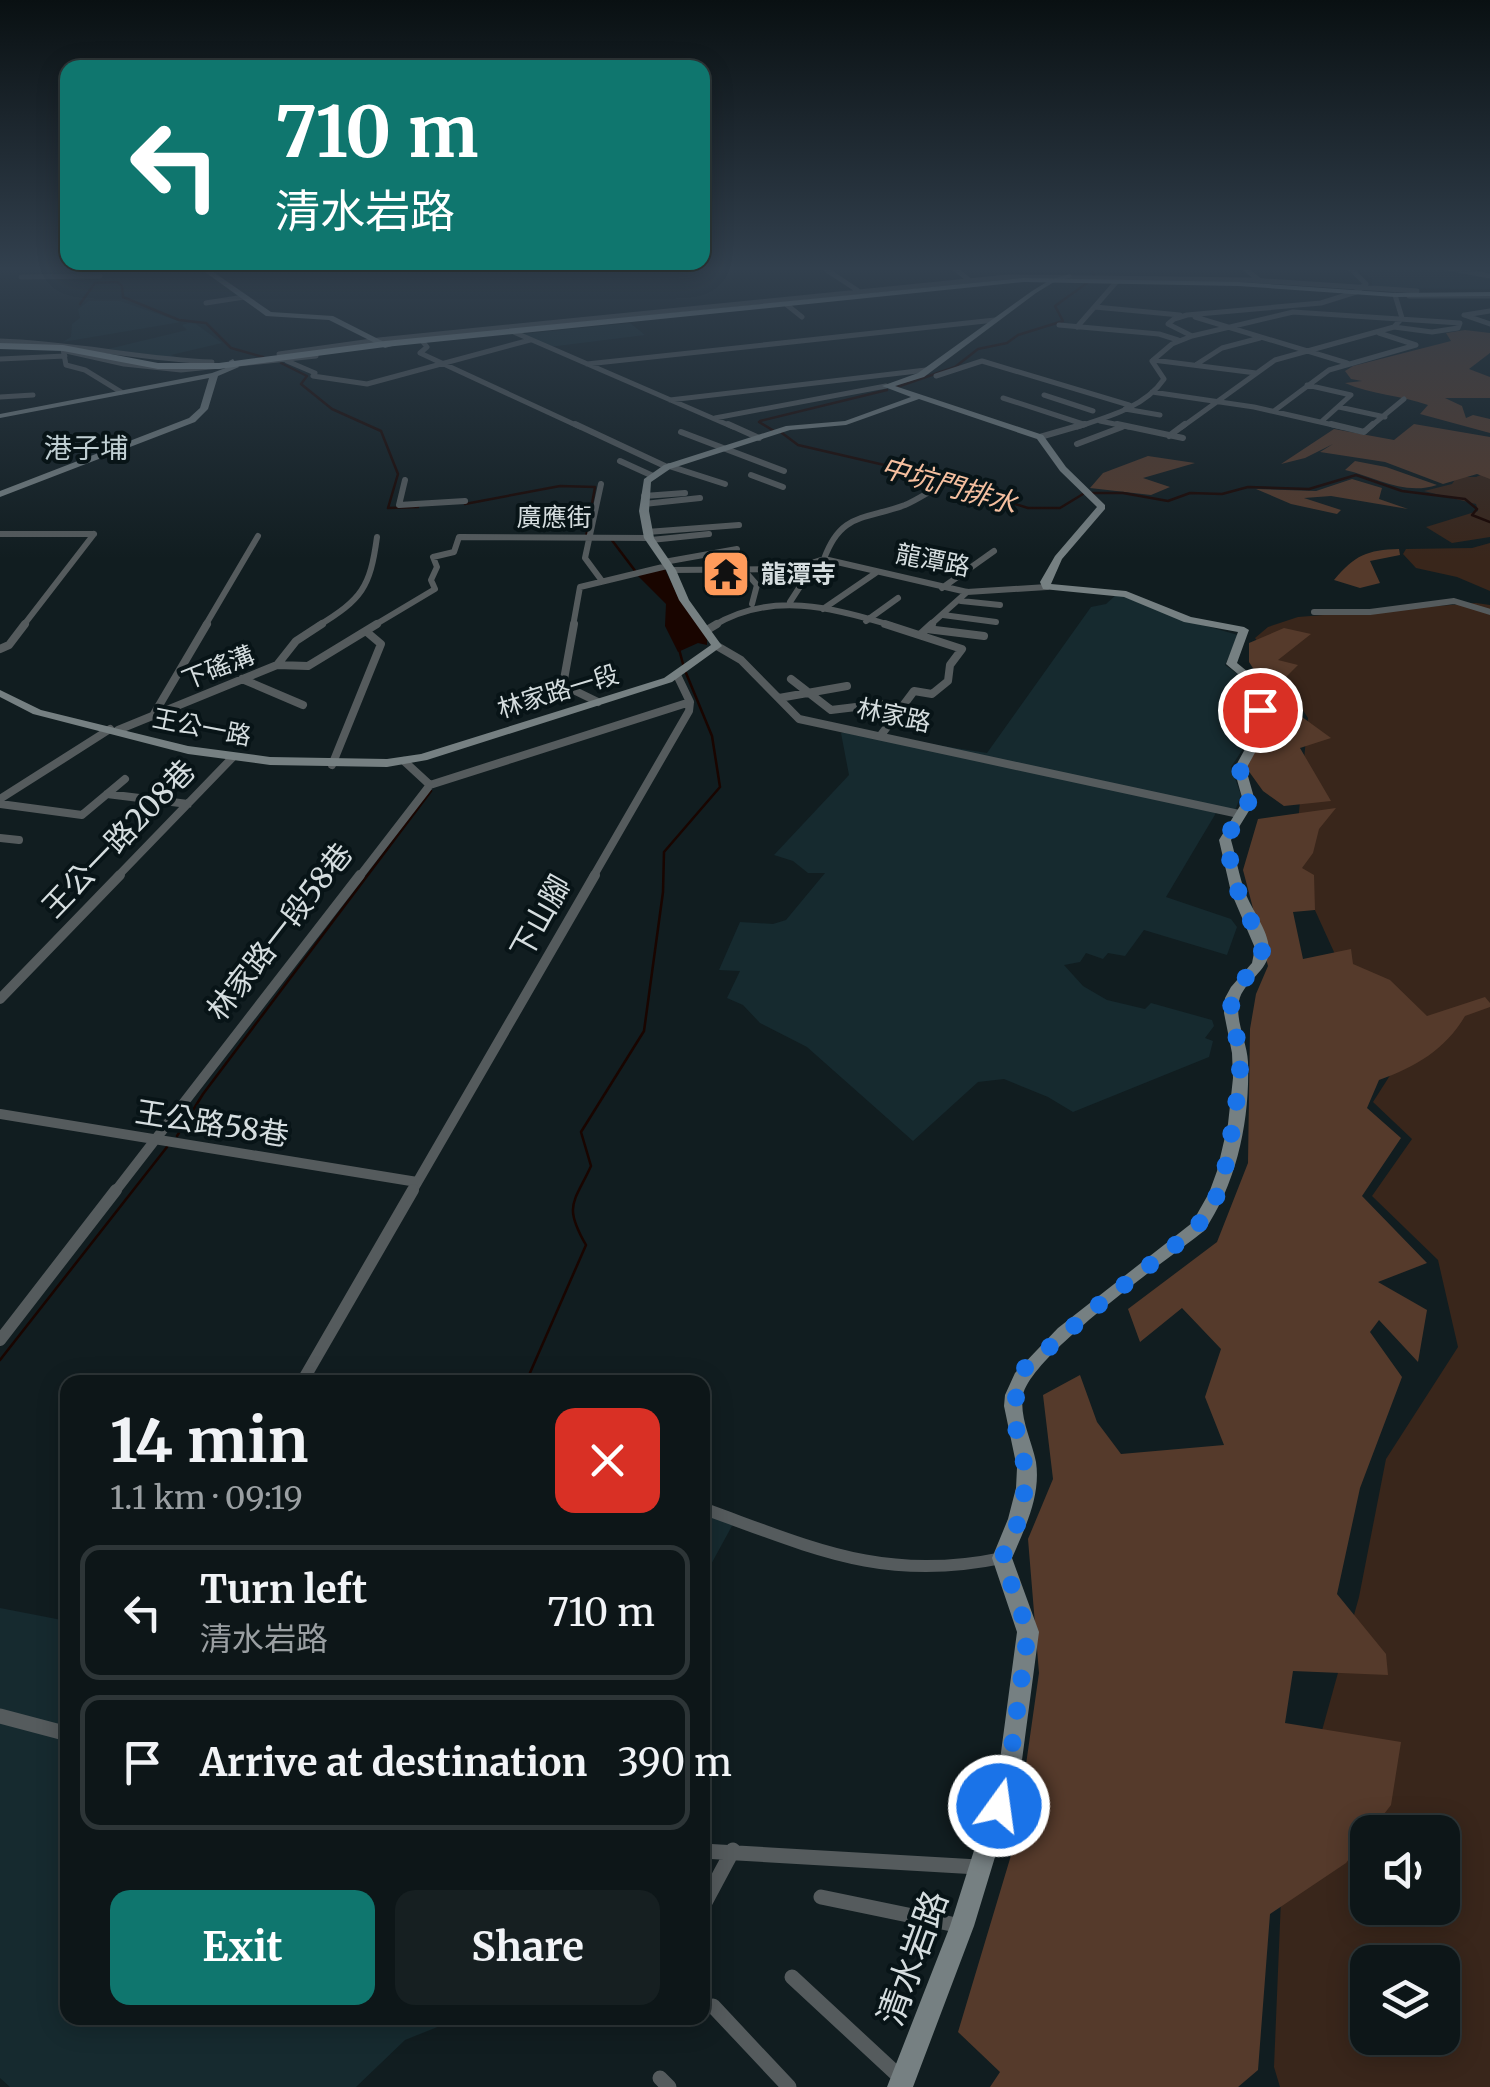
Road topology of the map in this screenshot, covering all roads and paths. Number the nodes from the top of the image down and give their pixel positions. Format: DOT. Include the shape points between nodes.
graph roads {
  1 [pos="66,364"];
  2 [pos="149,364"];
  3 [pos="219,364"];
  4 [pos="234,364"];
  5 [pos="289,364"];
  6 [pos="587,364"];
  7 [pos="934,364"];
  8 [pos="972,364"];
  9 [pos="992,364"];
  10 [pos="1156,364"];
  11 [pos="1201,364"];
  12 [pos="1269,364"];
  13 [pos="1344,364"];
  14 [pos="446,365"];
  15 [pos="926,370"];
  16 [pos="1256,373"];
  17 [pos="214,375"];
  18 [pos="313,376"];
  19 [pos="936,376"];
  20 [pos="301,377"];
  21 [pos="1307,384"];
  22 [pos="886,386"];
  23 [pos="122,392"];
  24 [pos="1152,392"];
  25 [pos="33,395"];
  26 [pos="1044,395"];
  27 [pos="0,397"];
  28 [pos="918,398"];
  29 [pos="1003,398"];
  30 [pos="669,400"];
  31 [pos="1404,400"];
  32 [pos="1220,402"];
  33 [pos="1338,407"];
  34 [pos="1127,408"];
  35 [pos="1093,411"];
  36 [pos="1274,411"];
  37 [pos="1160,415"];
  38 [pos="0,416"];
  39 [pos="714,418"];
  40 [pos="1385,418"];
  41 [pos="1099,420"];
  42 [pos="1321,422"];
  43 [pos="1084,424"];
  44 [pos="1122,427"];
  45 [pos="1067,430"];
  46 [pos="681,432"];
  47 [pos="1169,436"];
  48 [pos="1040,437"];
  49 [pos="760,438"];
  50 [pos="1094,438"];
  51 [pos="1183,438"];
  52 [pos="1105,441"];
  53 [pos="1077,444"];
  54 [pos="723,450"];
  55 [pos="620,461"];
  56 [pos="769,465"];
  57 [pos="668,467"];
  58 [pos="784,471"];
  59 [pos="652,476"];
  60 [pos="747,478"];
  61 [pos="405,480"];
  62 [pos="601,484"];
  63 [pos="725,484"];
  64 [pos="940,486"];
  65 [pos="772,488"];
  66 [pos="782,488"];
  67 [pos="682,489"];
  68 [pos="0,494"];
  69 [pos="700,497"];
  70 [pos="644,500"];
  71 [pos="466,501"];
  72 [pos="717,522"];
  73 [pos="737,528"];
  74 [pos="0,534"];
  75 [pos="648,535"];
  76 [pos="258,536"];
  77 [pos="377,536"];
  78 [pos="588,539"];
  79 [pos="738,549"];
  80 [pos="994,551"];
  81 [pos="824,559"];
  82 [pos="667,566"];
  83 [pos="742,568"];
  84 [pos="797,568"];
  85 [pos="878,572"];
  86 [pos="602,581"];
  87 [pos="1048,587"];
  88 [pos="942,588"];
  89 [pos="967,592"];
  90 [pos="898,598"];
  91 [pos="960,601"];
  92 [pos="790,602"];
  93 [pos="752,604"];
  94 [pos="1000,605"];
  95 [pos="822,609"];
  96 [pos="1314,612"];
  97 [pos="1490,612"];
  98 [pos="943,615"];
  99 [pos="866,621"];
  100 [pos="996,622"];
  101 [pos="706,630"];
  102 [pos="923,632"];
  103 [pos="368,633"];
  104 [pos="984,636"];
  105 [pos="717,646"];
  106 [pos="0,649"];
  107 [pos="277,664"];
  108 [pos="677,675"];
  109 [pos="242,679"];
  110 [pos="791,679"];
  111 [pos="846,686"];
  112 [pos="0,693"];
  113 [pos="806,693"];
  114 [pos="779,698"];
  115 [pos="598,702"];
  116 [pos="690,702"];
  117 [pos="881,704"];
  118 [pos="302,705"];
  119 [pos="154,715"];
  120 [pos="114,730"];
  121 [pos="880,735"];
  122 [pos="233,757"];
  123 [pos="404,762"];
  124 [pos="332,765"];
  125 [pos="125,778"];
  126 [pos="430,785"];
  127 [pos="107,794"];
  128 [pos="0,801"];
  129 [pos="188,804"];
  130 [pos="1239,814"];
  131 [pos="0,838"];
  132 [pos="19,840"];
  133 [pos="0,999"];
  134 [pos="0,1114"];
  135 [pos="154,1141"];
  136 [pos="417,1182"];
  137 [pos="0,1340"];
  138 [pos="306,1375"];
  139 [pos="710,1511"];
  140 [pos="1002,1558"];
  141 [pos="0,1716"];
  142 [pos="60,1732"];
  143 [pos="733,1850"];
  144 [pos="710,1851"];
  145 [pos="979,1867"];
  146 [pos="710,1893"];
  147 [pos="821,1897"];
  148 [pos="962,1926"];
  149 [pos="792,1977"];
  150 [pos="712,2006"];
  151 [pos="902,2083"];
  152 [pos="789,2087"];
  1 -- 23 [label="street"];
  2 -- 3 [label="main road"];
  4 -- 17 [label="street"];
  5 -- 18 [label="street"];
  6 -- 30 [label="street"];
  7 -- 15 [label="street"];
  8 -- 19 [label="street"];
  9 -- 34 [label="street"];
  10 -- 24 [label="street" via="1164,379"];
  11 -- 16 [label="street"];
  12 -- 16 [label="street"];
  13 -- 21 [label="street"];
  14 -- 18 [label="street" via="367,384"];
  14 -- 57 [label="street"];
  15 -- 22 [label="street"];
  15 -- 30 [label="street"];
  16 -- 32 [label="street"];
  17 -- 23 [label="street"];
  17 -- 68 [label="street" via="204,410 192,420"];
  18 -- 20 [label="street"];
  21 -- 33 [label="street" via="1353,393"];
  21 -- 36 [label="street"];
  22 -- 28 [label="street"];
  22 -- 39 [label="street"];
  23 -- 38 [label="street"];
  24 -- 32 [label="street"];
  24 -- 34 [label="street"];
  25 -- 27 [label="street"];
  26 -- 35 [label="street"];
  28 -- 48 [label="street"];
  28 -- 49 [label="street" via="846,423"];
  29 -- 43 [label="street"];
  30 -- 39 [label="street"];
  31 -- 40 [label="street"];
  32 -- 36 [label="street"];
  32 -- 47 [label="street"];
  33 -- 40 [label="street"];
  33 -- 42 [label="street"];
  34 -- 37 [label="street"];
  34 -- 41 [label="street"];
  36 -- 42 [label="street"];
  39 -- 49 [label="street"];
  40 -- 42 [label="street" via="1368,431"];
  41 -- 43 [label="street"];
  41 -- 44 [label="street"];
  43 -- 45 [label="street"];
  44 -- 47 [label="street"];
  44 -- 50 [label="street"];
  45 -- 48 [label="street"];
  45 -- 50 [label="street"];
  46 -- 54 [label="street"];
  47 -- 51 [label="street"];
  48 -- 87 [label="street" via="1100,503 1058,558"];
  49 -- 54 [label="street"];
  50 -- 52 [label="street"];
  50 -- 53 [label="street"];
  54 -- 56 [label="street"];
  54 -- 57 [label="street"];
  55 -- 59 [label="street"];
  56 -- 58 [label="street"];
  56 -- 60 [label="street"];
  57 -- 59 [label="street"];
  57 -- 63 [label="street"];
  59 -- 70 [label="street"];
  60 -- 65 [label="street"];
  60 -- 66 [label="street"];
  61 -- 71 [label="street" via="399,505"];
  62 -- 78 [label="street"];
  64 -- 81 [label="street" via="848,521"];
  67 -- 70 [label="street"];
  69 -- 70 [label="street"];
  70 -- 75 [label="street, 林家路"];
  72 -- 75 [label="street"];
  73 -- 75 [label="street"];
  74 -- 106 [label="street" via="94,534"];
  75 -- 78 [label="street, 廣應街"];
  75 -- 82 [label="street, 林家路"];
  76 -- 119 [label="street"];
  77 -- 107 [label="street" via="371,578 358,598 284,648"];
  78 -- 86 [label="street" via="585,558"];
  78 -- 103 [label="street, 廣應街" via="460,537 454,552 433,558 434,590"];
  79 -- 82 [label="street"];
  80 -- 88 [label="street"];
  81 -- 84 [label="street"];
  81 -- 85 [label="street, 龍潭路"];
  82 -- 83 [label="street" via="703,572"];
  82 -- 86 [label="street"];
  82 -- 101 [label="street, 林家路"];
  83 -- 84 [label="street" via="755,562"];
  83 -- 93 [label="street" via="758,585"];
  84 -- 92 [label="street" via="804,578"];
  85 -- 88 [label="street, 龍潭路"];
  85 -- 95 [label="street"];
  86 -- 115 [label="street" via="580,587 563,685"];
  87 -- 89 [label="street, 龍潭路"];
  87 -- 130 [label="street, 龍潭路" via="1126,594 1188,620 1244,630 1231,664 1263,690 1263,722 1240,770 1249,801"];
  88 -- 89 [label="street, 龍潭路"];
  89 -- 91 [label="street"];
  90 -- 99 [label="street"];
  91 -- 94 [label="street"];
  91 -- 98 [label="street"];
  92 -- 93 [label="street"];
  92 -- 95 [label="street"];
  93 -- 101 [label="street"];
  95 -- 99 [label="street"];
  96 -- 97 [label="street" via="1454,601"];
  98 -- 100 [label="street"];
  98 -- 102 [label="street"];
  99 -- 102 [label="street"];
  101 -- 105 [label="street, 林家路"];
  102 -- 104 [label="street"];
  102 -- 121 [label="street" via="962,650 948,681 938,691 914,691"];
  103 -- 107 [label="street" via="308,666"];
  103 -- 124 [label="street" via="381,644"];
  105 -- 108 [label="street, 林家路一段"];
  105 -- 114 [label="street, 林家路"];
  107 -- 109 [label="street, 下磘溝"];
  108 -- 115 [label="street, 林家路一段"];
  108 -- 116 [label="street"];
  109 -- 118 [label="street"];
  109 -- 119 [label="street, 下磘溝"];
  110 -- 113 [label="street"];
  111 -- 113 [label="street"];
  112 -- 120 [label="street, 王公一路" via="23,708"];
  113 -- 114 [label="street"];
  113 -- 117 [label="street" via="829,712"];
  114 -- 121 [label="street, 林家路" via="799,718"];
  115 -- 123 [label="street, 林家路一段"];
  116 -- 126 [label="street"];
  116 -- 136 [label="street, 下山腳"];
  119 -- 120 [label="street, 下磘溝"];
  120 -- 122 [label="street, 王公一路"];
  120 -- 128 [label="street, 下磘溝"];
  121 -- 130 [label="street, 林家路"];
  122 -- 124 [label="street, 王公一路"];
  122 -- 129 [label="street, 王公一路208巷"];
  123 -- 124 [label="street, 王公一路"];
  123 -- 126 [label="street"];
  125 -- 127 [label="street"];
  126 -- 135 [label="street, 林家路一段58巷"];
  127 -- 128 [label="street" via="82,815"];
  127 -- 129 [label="street"];
  129 -- 133 [label="street, 王公一路208巷"];
  130 -- 140 [label="street" via="1225,840 1262,958 1231,1004 1240,1079 1212,1211 1016,1382 1016,1428 1027,1476 1020,1518"];
  131 -- 132 [label="street"];
  134 -- 135 [label="street, 王公路58巷"];
  135 -- 136 [label="street, 王公路58巷"];
  135 -- 137 [label="street, 林家路一段58巷"];
  136 -- 138 [label="street"];
  139 -- 140 [label="street" via="823,1550 914,1568"];
  140 -- 145 [label="street, 清水岩路" via="1028,1632 1008,1775"];
  141 -- 142 [label="street"];
  143 -- 144 [label="street"];
  143 -- 145 [label="street"];
  143 -- 146 [label="street"];
  145 -- 148 [label="street, 清水岩路"];
  147 -- 148 [label="street"];
  148 -- 151 [label="street, 清水岩路"];
  149 -- 151 [label="street"];
  150 -- 152 [label="street"];
}
